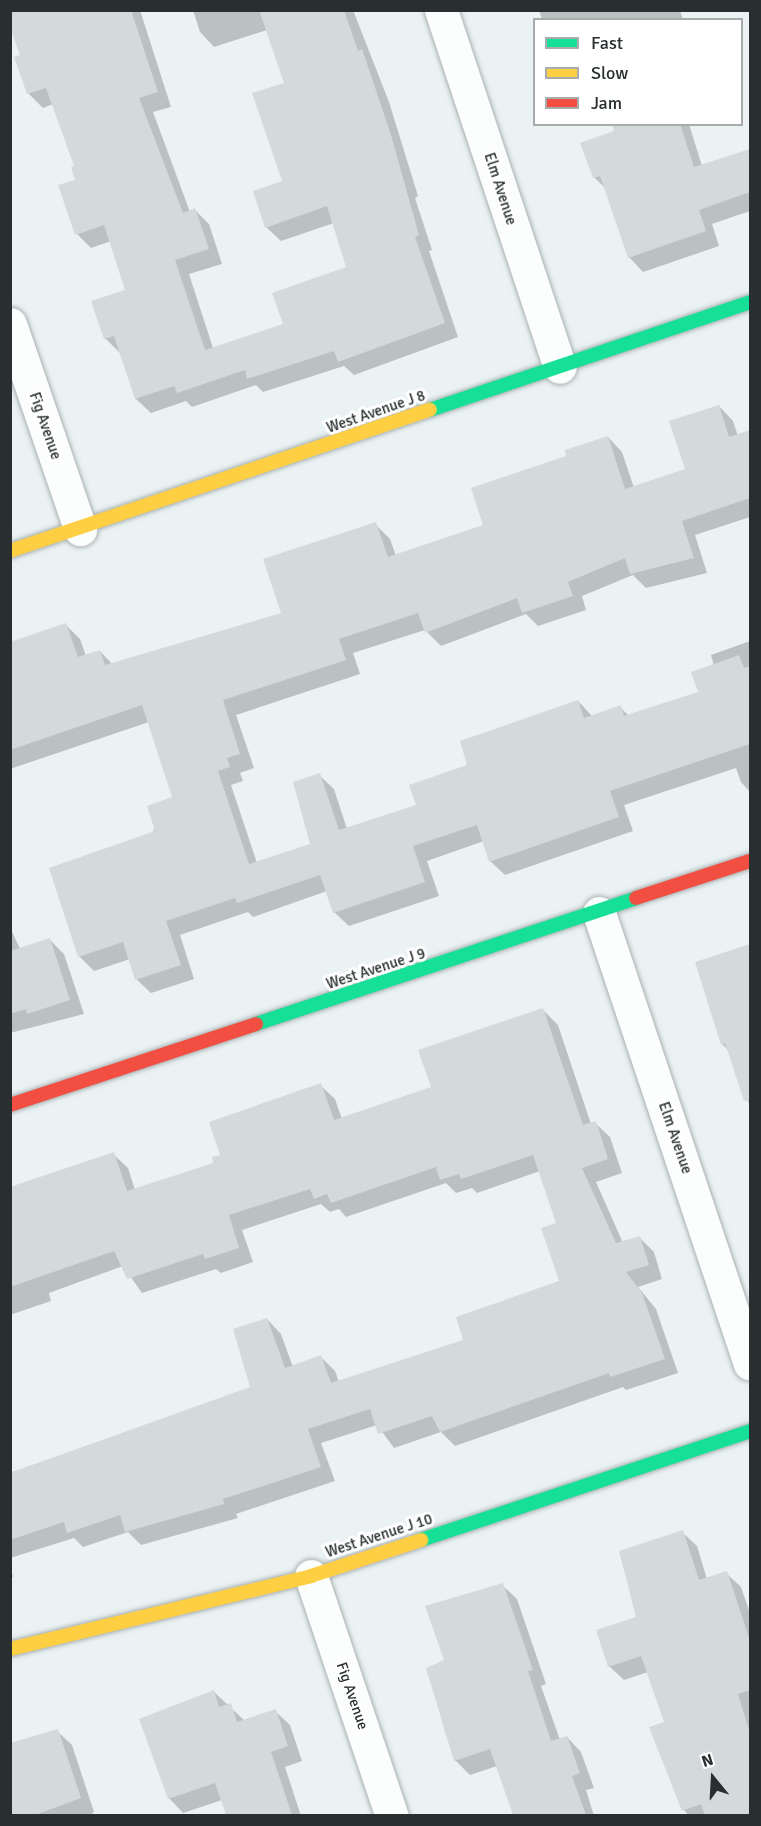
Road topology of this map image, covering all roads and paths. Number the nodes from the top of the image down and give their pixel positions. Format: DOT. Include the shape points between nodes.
graph roads {
  1 [pos="441,10"];
  2 [pos="750,302"];
  3 [pos="10,324"];
  4 [pos="560,367"];
  5 [pos="80,529"];
  6 [pos="10,551"];
  7 [pos="750,861"];
  8 [pos="599,913"];
  9 [pos="10,1105"];
  10 [pos="750,1363"];
  11 [pos="750,1431"];
  12 [pos="311,1576"];
  13 [pos="10,1649"];
  14 [pos="392,1815"];
  1 -- 4 [label="street, Elm Avenue"];
  2 -- 4 [label="street, West Avenue J 8"];
  3 -- 5 [label="street, Fig Avenue"];
  4 -- 5 [label="street, West Avenue J 8"];
  5 -- 6 [label="street, West Avenue J 8"];
  7 -- 8 [label="street, West Avenue J 9"];
  8 -- 9 [label="street, West Avenue J 9"];
  8 -- 10 [label="street, Elm Avenue"];
  11 -- 12 [label="street, West Avenue J 10"];
  12 -- 13 [label="street, West Avenue J 10"];
  12 -- 14 [label="street, Fig Avenue"];
}
